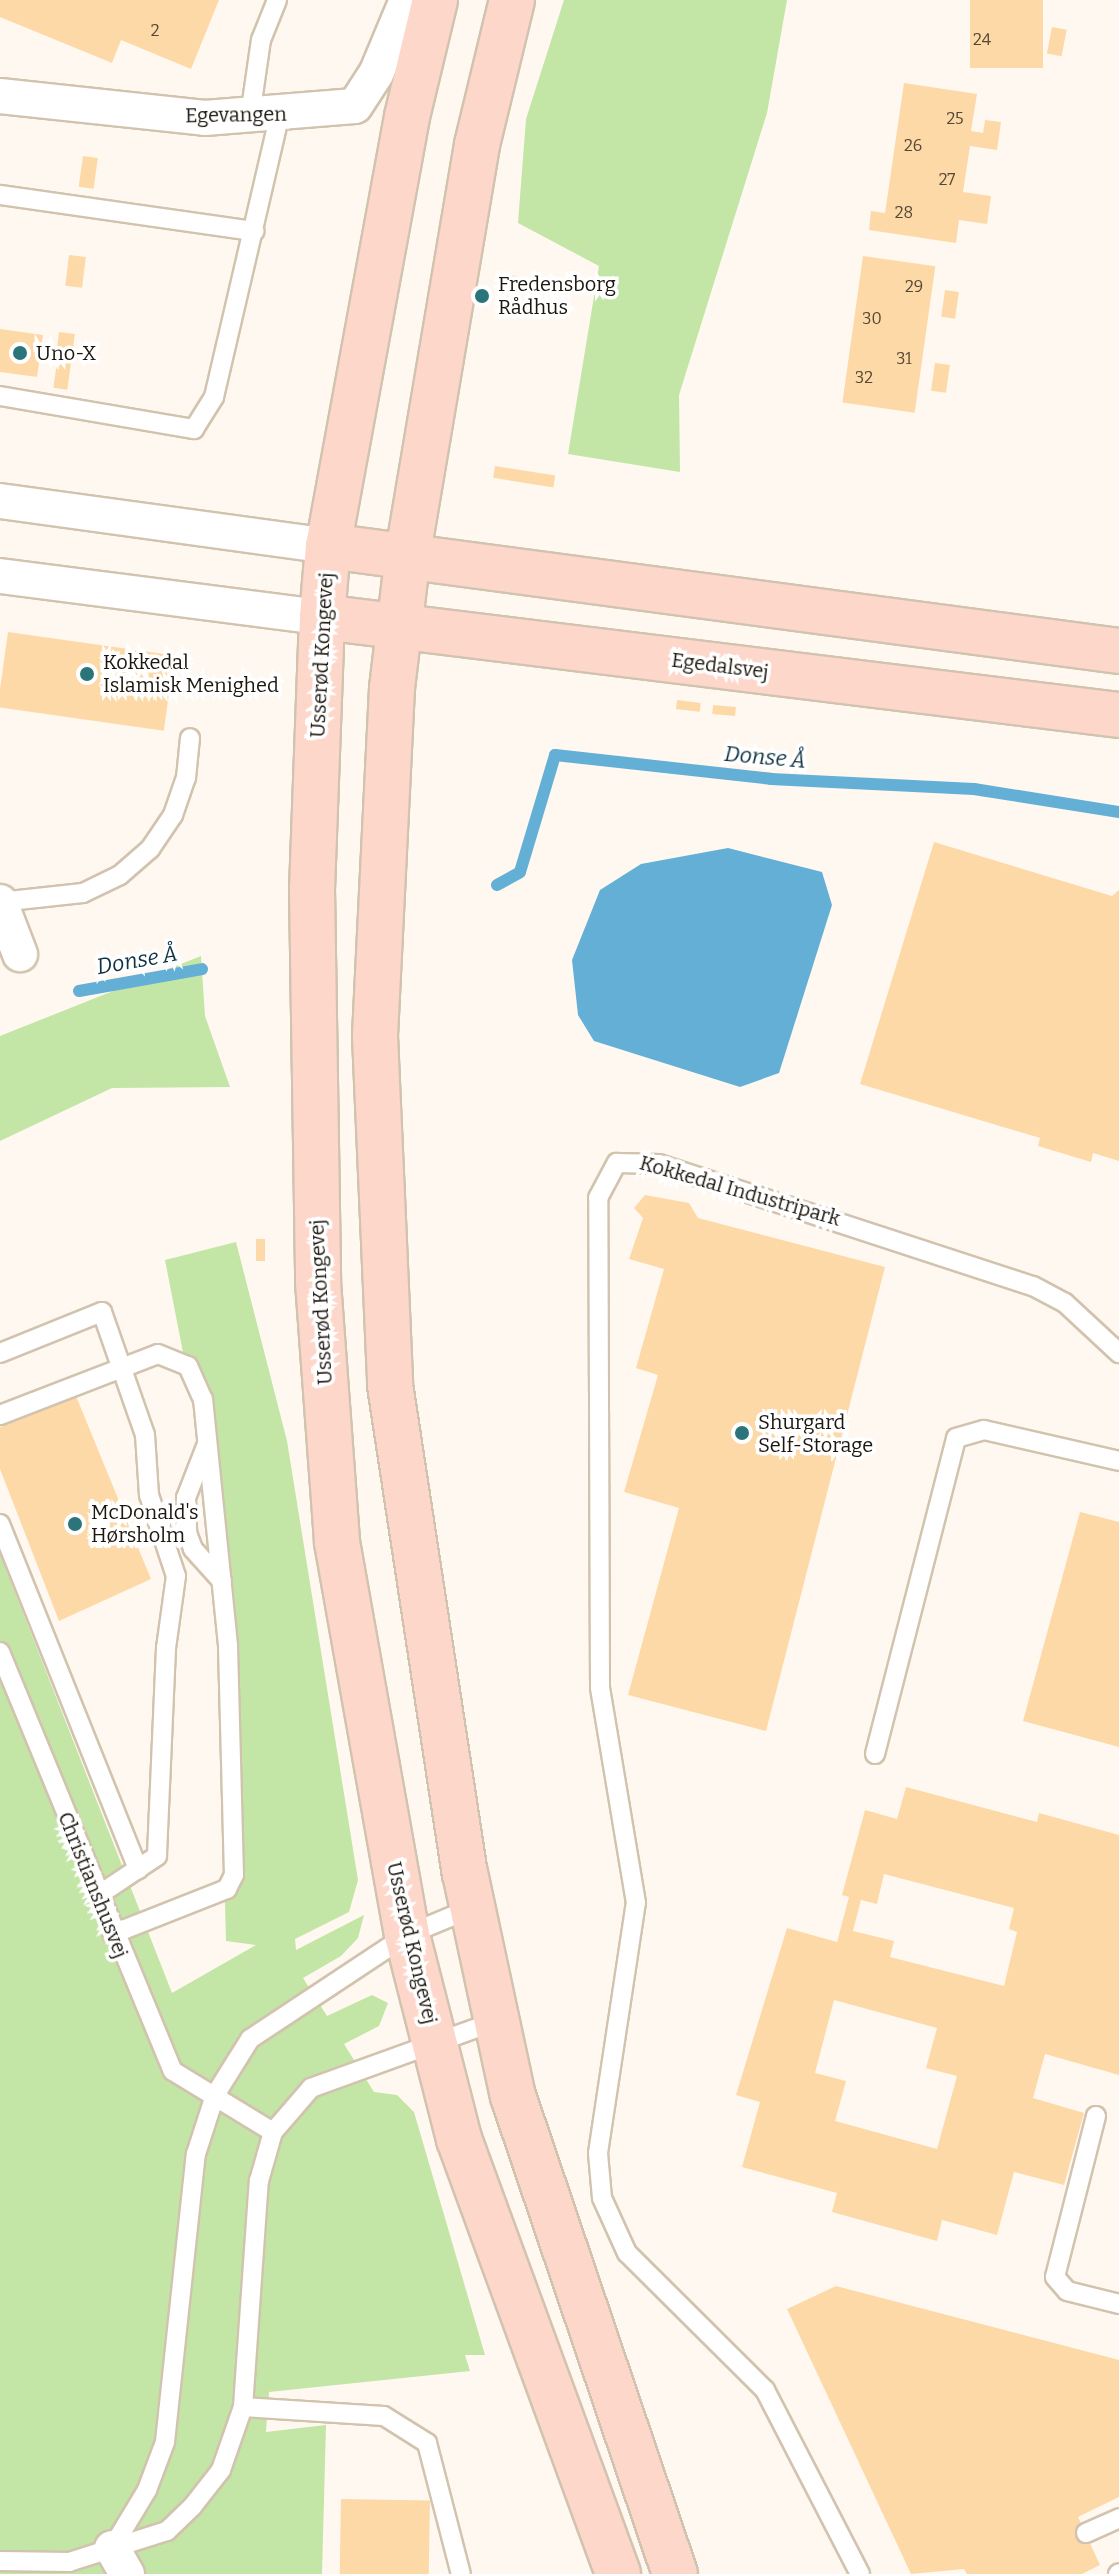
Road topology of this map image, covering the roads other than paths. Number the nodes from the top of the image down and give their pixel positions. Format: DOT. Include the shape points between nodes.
graph roads {
  1 [pos="277,0"];
  2 [pos="407,0"];
  3 [pos="435,0"];
  4 [pos="512,0"];
  5 [pos="0,96"];
  6 [pos="264,116"];
  7 [pos="0,195"];
  8 [pos="254,231"];
  9 [pos="0,396"];
  10 [pos="0,501"];
  11 [pos="328,546"];
  12 [pos="408,554"];
  13 [pos="0,576"];
  14 [pos="322,617"];
  15 [pos="400,626"];
  16 [pos="1119,651"];
  17 [pos="1119,715"];
  18 [pos="190,738"];
  19 [pos="0,902"];
  20 [pos="20,954"];
  21 [pos="0,1353"];
  22 [pos="1119,1353"];
  23 [pos="122,1368"];
  24 [pos="0,1415"];
  25 [pos="209,1440"];
  26 [pos="1119,1461"];
  27 [pos="0,1524"];
  28 [pos="222,1581"];
  29 [pos="0,1653"];
  30 [pos="875,1754"];
  31 [pos="138,1869"];
  32 [pos="97,1896"];
  33 [pos="472,1908"];
  34 [pos="113,1934"];
  35 [pos="407,1935"];
  36 [pos="497,2021"];
  37 [pos="435,2044"];
  38 [pos="215,2095"];
  39 [pos="1096,2116"];
  40 [pos="273,2132"];
  41 [pos="1119,2304"];
  42 [pos="243,2407"];
  43 [pos="1119,2518"];
  44 [pos="1086,2533"];
  45 [pos="0,2561"];
  46 [pos="120,2561"];
  47 [pos="461,2574"];
  48 [pos="618,2574"];
  49 [pos="675,2574"];
  50 [pos="860,2574"];
  1 -- 6 [label="lane" via="261,40"];
  2 -- 6 [label="street, Egevangen" via="376,74 355,106"];
  3 -- 11 [label="main road, Usserød Kongevej" via="407,117"];
  4 -- 12 [label="main road" via="477,145"];
  5 -- 6 [label="street, Egevangen" via="129,113"];
  6 -- 8 [label="lane"];
  7 -- 8 [label="lane"];
  8 -- 9 [label="lane" via="214,397 194,429"];
  10 -- 11 [label="street"];
  11 -- 12 [label="main road"];
  11 -- 14 [label="main road, Usserød Kongevej"];
  12 -- 15 [label="main road"];
  12 -- 16 [label="main road"];
  13 -- 14 [label="street"];
  14 -- 15 [label="main road, Egedalsvej"];
  14 -- 35 [label="main road, Usserød Kongevej" via="312,889 318,1282 337,1542"];
  15 -- 17 [label="main road, Egedalsvej"];
  15 -- 33 [label="main road" via="375,1036 390,1385"];
  18 -- 19 [label="lane" via="178,803 150,849 120,875 83,893"];
  19 -- 20 [label="street"];
  21 -- 23 [label="lane" via="102,1312"];
  22 -- 50 [label="lane, Kokkedal Industripark" via="1065,1303 1033,1286 659,1164 617,1163 598,1198 600,1687 636,1903 598,2153 602,2198 627,2253 765,2390"];
  23 -- 24 [label="lane"];
  23 -- 25 [label="lane" via="158,1354 188,1366 200,1388"];
  23 -- 31 [label="lane" via="145,1435 149,1495 176,1576 166,1648 157,1856"];
  25 -- 28 [label="lane"];
  25 -- 28 [label="lane" via="186,1498 187,1533 193,1549"];
  26 -- 30 [label="lane" via="984,1430 956,1438"];
  27 -- 31 [label="lane"];
  28 -- 34 [label="lane" via="233,1879 227,1889"];
  29 -- 32 [label="lane, Christianshusvej"];
  31 -- 32 [label="lane"];
  32 -- 34 [label="lane, Christianshusvej"];
  33 -- 35 [label="lane"];
  33 -- 36 [label="main road"];
  34 -- 38 [label="lane, Christianshusvej" via="173,2071"];
  35 -- 37 [label="main road, Usserød Kongevej"];
  35 -- 38 [label="lane" via="250,2039"];
  36 -- 37 [label="lane"];
  36 -- 49 [label="main road" via="513,2096"];
  37 -- 40 [label="lane" via="311,2088"];
  37 -- 48 [label="main road, Usserød Kongevej" via="459,2139"];
  38 -- 40 [label="lane, Christianshusvej"];
  38 -- 46 [label="lane" via="196,2154 165,2442"];
  39 -- 41 [label="lane" via="1055,2277 1067,2291"];
  40 -- 42 [label="lane" via="259,2181"];
  42 -- 46 [label="lane" via="221,2470 192,2507 167,2531"];
  42 -- 47 [label="lane" via="384,2416 427,2443"];
  43 -- 44 [label="lane"];
  45 -- 46 [label="lane"];
}
